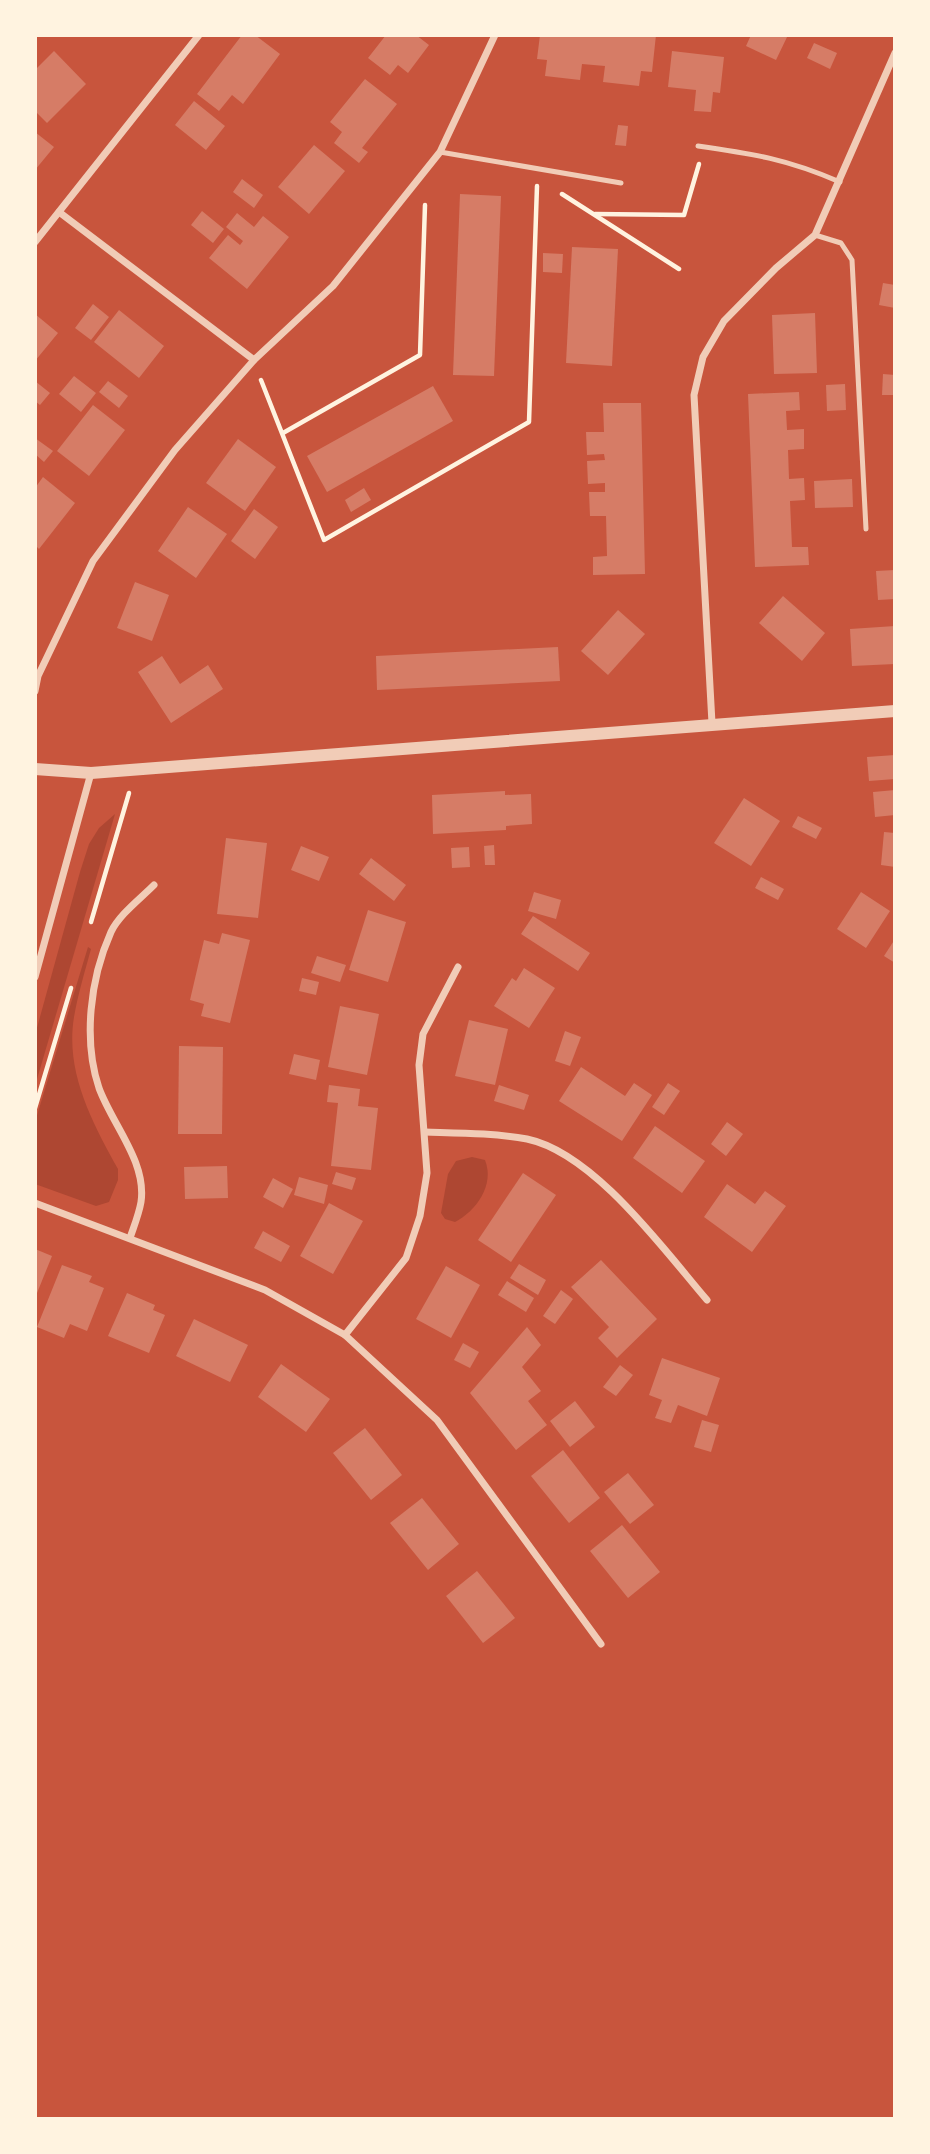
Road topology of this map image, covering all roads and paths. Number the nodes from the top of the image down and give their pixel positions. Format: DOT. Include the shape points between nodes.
graph roads {
  1 [pos="199,35"];
  2 [pos="495,35"];
  3 [pos="895,52"];
  4 [pos="701,146"];
  5 [pos="440,152"];
  6 [pos="523,166"];
  7 [pos="840,182"];
  8 [pos="621,183"];
  9 [pos="559,191"];
  10 [pos="425,202"];
  11 [pos="59,212"];
  12 [pos="592,214"];
  13 [pos="815,235"];
  14 [pos="35,243"];
  15 [pos="679,269"];
  16 [pos="252,363"];
  17 [pos="284,433"];
  18 [pos="866,529"];
  19 [pos="35,691"];
  20 [pos="895,711"];
  21 [pos="712,723"];
  22 [pos="35,769"];
  23 [pos="91,773"];
  24 [pos="154,886"];
  25 [pos="458,967"];
  26 [pos="35,977"];
  27 [pos="425,1132"];
  28 [pos="35,1203"];
  29 [pos="130,1237"];
  30 [pos="707,1300"];
  31 [pos="345,1335"];
  32 [pos="601,1644"];
  1 -- 11 [label="street"];
  2 -- 5 [label="street"];
  3 -- 7 [label="street"];
  4 -- 7 [label="lane" via="766,155"];
  4 -- 12 [label="path" via="684,215"];
  5 -- 6 [label="lane"];
  5 -- 16 [label="street" via="333,286"];
  6 -- 8 [label="lane"];
  6 -- 17 [label="path" via="537,176 529,422 324,540"];
  7 -- 13 [label="street"];
  9 -- 12 [label="path"];
  10 -- 17 [label="path" via="420,355"];
  11 -- 14 [label="street"];
  11 -- 16 [label="street"];
  12 -- 15 [label="path"];
  13 -- 18 [label="lane" via="841,243 852,260"];
  13 -- 21 [label="street" via="724,321 703,357 694,395"];
  16 -- 17 [label="path"];
  16 -- 19 [label="street" via="175,450 93,561"];
  20 -- 21 [label="street"];
  21 -- 23 [label="street"];
  22 -- 23 [label="street"];
  23 -- 26 [label="street"];
  24 -- 29 [label="street" via="111,930 90,1018 89,1056 96,1079 140,1175 141,1200"];
  25 -- 27 [label="street" via="423,1034 419,1065"];
  27 -- 30 [label="street" via="528,1139 565,1155 633,1213"];
  27 -- 31 [label="street" via="422,1205 406,1258"];
  28 -- 29 [label="street"];
  29 -- 31 [label="street" via="265,1290"];
  31 -- 32 [label="street" via="437,1420"];
}
